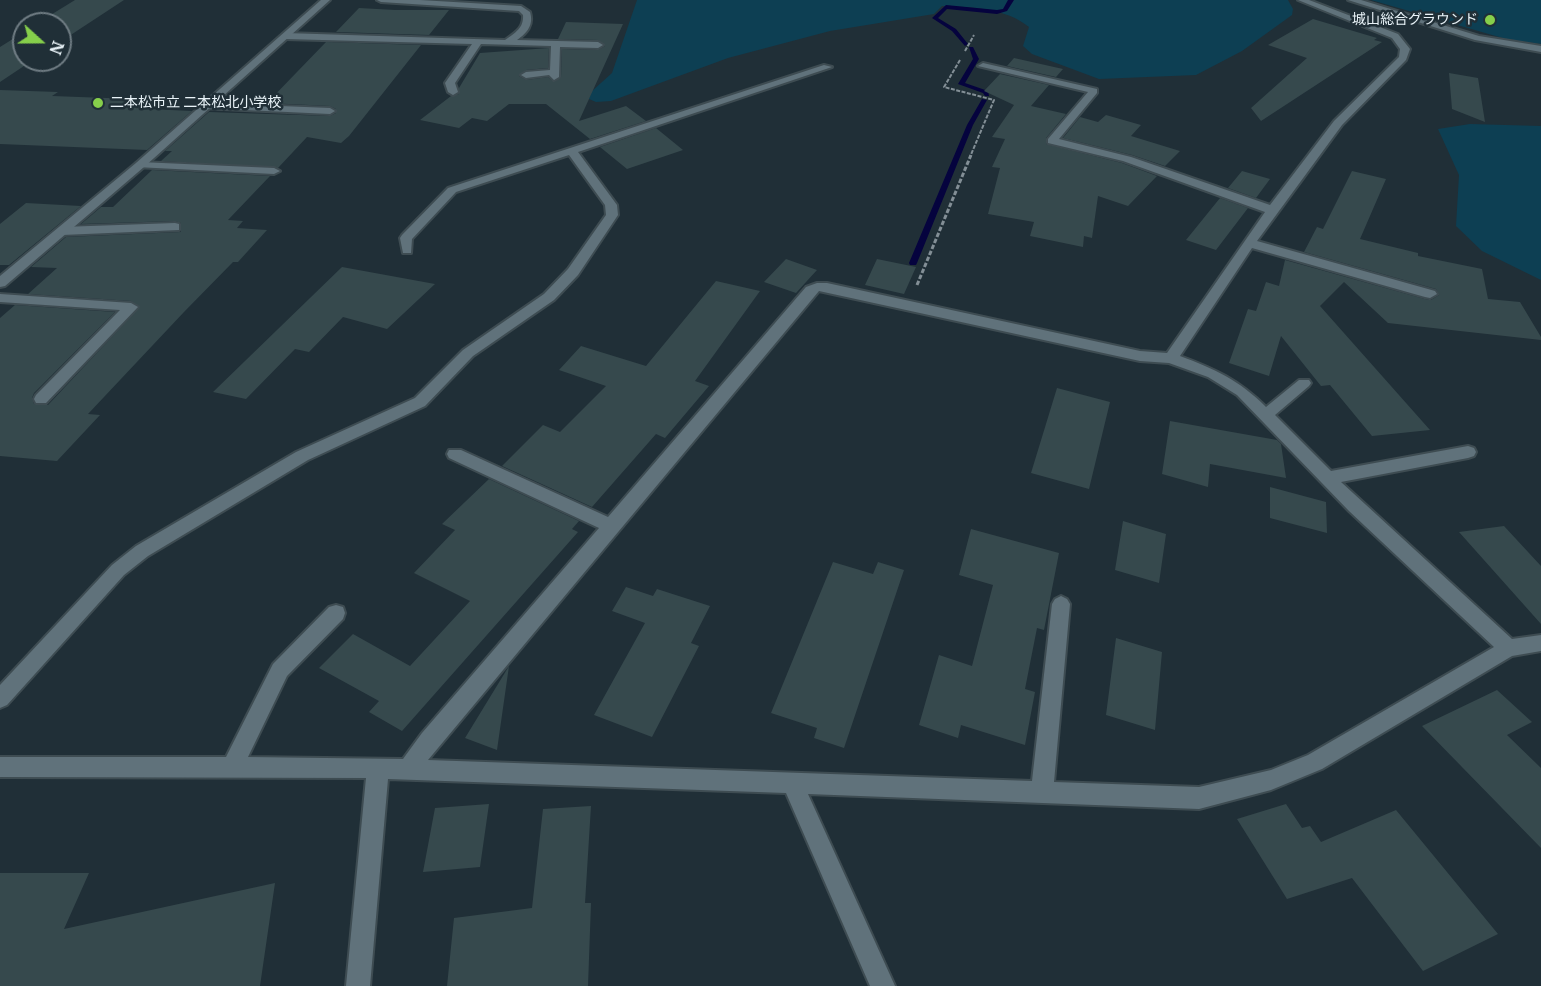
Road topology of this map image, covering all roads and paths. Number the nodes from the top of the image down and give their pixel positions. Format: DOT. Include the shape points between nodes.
graph roads {
  1 [pos="326,0"];
  2 [pos="381,0"];
  3 [pos="1302,0"];
  4 [pos="1352,0"];
  5 [pos="974,35"];
  6 [pos="285,36"];
  7 [pos="478,42"];
  8 [pos="506,43"];
  9 [pos="556,44"];
  10 [pos="598,45"];
  11 [pos="1541,49"];
  12 [pos="983,66"];
  13 [pos="827,67"];
  14 [pos="526,75"];
  15 [pos="453,92"];
  16 [pos="206,106"];
  17 [pos="330,111"];
  18 [pos="572,152"];
  19 [pos="140,165"];
  20 [pos="274,171"];
  21 [pos="1272,210"];
  22 [pos="175,226"];
  23 [pos="62,231"];
  24 [pos="1249,243"];
  25 [pos="407,250"];
  26 [pos="0,284"];
  27 [pos="1430,294"];
  28 [pos="0,298"];
  29 [pos="909,305"];
  30 [pos="1171,358"];
  31 [pos="1304,383"];
  32 [pos="41,399"];
  33 [pos="1266,415"];
  34 [pos="1468,452"];
  35 [pos="455,454"];
  36 [pos="1328,478"];
  37 [pos="611,526"];
  38 [pos="1061,604"];
  39 [pos="336,613"];
  40 [pos="1541,643"];
  41 [pos="1508,648"];
  42 [pos="0,699"];
  43 [pos="0,767"];
  44 [pos="232,768"];
  45 [pos="378,768"];
  46 [pos="408,770"];
  47 [pos="792,783"];
  48 [pos="1042,792"];
  49 [pos="358,986"];
  50 [pos="883,986"];
  1 -- 6 [label="street"];
  2 -- 8 [label="street" via="521,9 527,14 525,30"];
  3 -- 21 [label="street" via="1395,36 1405,49 1403,58 1338,123"];
  4 -- 11 [label="street" via="1478,38"];
  5 -- 29 [label="path" via="944,87 994,100"];
  6 -- 7 [label="street"];
  6 -- 16 [label="street"];
  7 -- 8 [label="street"];
  7 -- 15 [label="street" via="450,83"];
  8 -- 9 [label="street"];
  9 -- 10 [label="street"];
  9 -- 14 [label="street" via="554,74"];
  12 -- 21 [label="street" via="1094,91 1052,141 1127,159"];
  13 -- 18 [label="street"];
  16 -- 17 [label="street"];
  16 -- 19 [label="street"];
  18 -- 25 [label="street" via="452,190 406,238"];
  18 -- 42 [label="street" via="611,205 612,215 573,272 549,297 468,353 420,402 302,456 142,551 118,570"];
  19 -- 20 [label="street"];
  19 -- 23 [label="street"];
  21 -- 24 [label="street"];
  22 -- 23 [label="street"];
  23 -- 26 [label="street"];
  24 -- 27 [label="street"];
  24 -- 30 [label="street"];
  28 -- 32 [label="street" via="131,307"];
  29 -- 30 [label="street" via="1140,356"];
  29 -- 37 [label="street" via="827,287 811,290"];
  30 -- 33 [label="street" via="1213,374 1242,391"];
  31 -- 33 [label="street"];
  33 -- 36 [label="street"];
  34 -- 36 [label="street"];
  35 -- 37 [label="street"];
  36 -- 41 [label="street"];
  37 -- 46 [label="street" via="429,740"];
  38 -- 48 [label="street"];
  39 -- 44 [label="street" via="280,670"];
  40 -- 41 [label="street"];
  41 -- 48 [label="street" via="1315,762 1271,780 1199,798"];
  43 -- 44 [label="street"];
  44 -- 45 [label="street"];
  45 -- 46 [label="street"];
  45 -- 49 [label="street"];
  46 -- 47 [label="street"];
  47 -- 48 [label="street"];
  47 -- 50 [label="street"];
}
